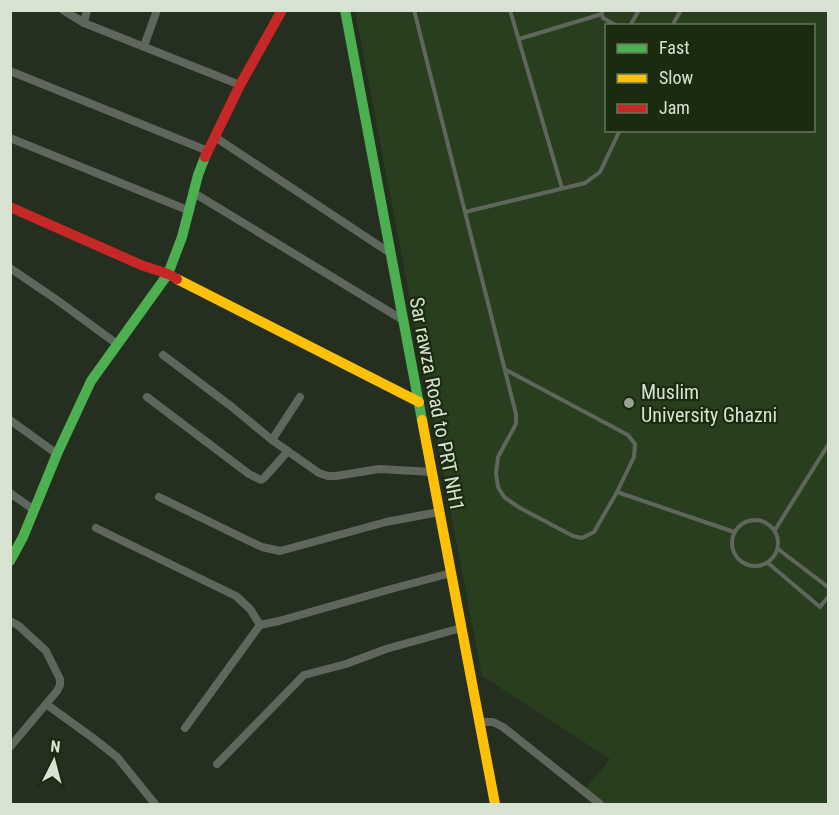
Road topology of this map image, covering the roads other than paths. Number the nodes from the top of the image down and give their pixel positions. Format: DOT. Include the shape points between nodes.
graph roads {
  1 [pos="63,10"];
  2 [pos="87,10"];
  3 [pos="157,10"];
  4 [pos="282,10"];
  5 [pos="345,10"];
  6 [pos="414,10"];
  7 [pos="510,10"];
  8 [pos="639,10"];
  9 [pos="681,10"];
  10 [pos="602,12"];
  11 [pos="84,22"];
  12 [pos="614,24"];
  13 [pos="631,24"];
  14 [pos="673,24"];
  15 [pos="519,39"];
  16 [pos="144,46"];
  17 [pos="10,71"];
  18 [pos="240,85"];
  19 [pos="619,132"];
  20 [pos="215,136"];
  21 [pos="10,138"];
  22 [pos="208,151"];
  23 [pos="562,188"];
  24 [pos="194,193"];
  25 [pos="10,207"];
  26 [pos="190,211"];
  27 [pos="465,212"];
  28 [pos="390,253"];
  29 [pos="10,268"];
  30 [pos="168,273"];
  31 [pos="403,320"];
  32 [pos="117,344"];
  33 [pos="163,355"];
  34 [pos="505,370"];
  35 [pos="147,397"];
  36 [pos="300,397"];
  37 [pos="418,402"];
  38 [pos="10,420"];
  39 [pos="272,440"];
  40 [pos="828,445"];
  41 [pos="288,451"];
  42 [pos="57,454"];
  43 [pos="432,472"];
  44 [pos="617,492"];
  45 [pos="10,493"];
  46 [pos="159,497"];
  47 [pos="34,510"];
  48 [pos="439,512"];
  49 [pos="96,528"];
  50 [pos="775,531"];
  51 [pos="734,532"];
  52 [pos="778,549"];
  53 [pos="10,561"];
  54 [pos="768,563"];
  55 [pos="451,573"];
  56 [pos="828,587"];
  57 [pos="828,597"];
  58 [pos="10,621"];
  59 [pos="260,625"];
  60 [pos="461,628"];
  61 [pos="46,704"];
  62 [pos="479,722"];
  63 [pos="185,728"];
  64 [pos="14,737"];
  65 [pos="10,747"];
  66 [pos="217,764"];
  67 [pos="156,804"];
  68 [pos="495,804"];
  69 [pos="600,804"];
  1 -- 11 [label="street"];
  2 -- 11 [label="street"];
  3 -- 16 [label="street"];
  4 -- 18 [label="street"];
  5 -- 28 [label="street, Sar rawza Road to PRT NH1"];
  6 -- 27 [label="lane"];
  7 -- 15 [label="lane"];
  8 -- 13 [label="lane"];
  9 -- 14 [label="lane"];
  10 -- 12 [label="lane" via="603,18"];
  10 -- 15 [label="lane"];
  11 -- 16 [label="street"];
  15 -- 23 [label="lane"];
  16 -- 18 [label="street"];
  17 -- 22 [label="street"];
  18 -- 20 [label="street"];
  19 -- 23 [label="lane" via="600,172 585,183"];
  20 -- 22 [label="street"];
  20 -- 28 [label="street"];
  21 -- 26 [label="street"];
  22 -- 24 [label="street"];
  23 -- 27 [label="lane"];
  24 -- 26 [label="street"];
  24 -- 31 [label="street"];
  25 -- 30 [label="street" via="141,265"];
  26 -- 30 [label="street"];
  27 -- 34 [label="lane"];
  28 -- 31 [label="street, Sar rawza Road to PRT NH1"];
  29 -- 32 [label="street"];
  30 -- 32 [label="street"];
  30 -- 37 [label="street"];
  31 -- 37 [label="street, Sar rawza Road to PRT NH1"];
  32 -- 42 [label="street" via="91,381"];
  33 -- 39 [label="street"];
  34 -- 44 [label="lane" via="628,435 635,444 633,458"];
  34 -- 44 [label="lane" via="516,424 498,458 498,487 504,497 582,538 594,532"];
  35 -- 41 [label="street" via="258,479 264,478"];
  36 -- 39 [label="street"];
  37 -- 43 [label="street, Sar rawza Road to PRT NH1"];
  38 -- 42 [label="street"];
  39 -- 41 [label="street"];
  40 -- 50 [label="lane"];
  41 -- 43 [label="street" via="328,476 380,469"];
  42 -- 47 [label="street"];
  43 -- 48 [label="street, Sar rawza Road to PRT NH1"];
  44 -- 51 [label="lane"];
  45 -- 47 [label="street"];
  46 -- 48 [label="street" via="262,547 280,551"];
  47 -- 53 [label="street"];
  48 -- 55 [label="street, Sar rawza Road to PRT NH1"];
  49 -- 59 [label="street" via="236,596"];
  50 -- 51 [label="lane" via="754,520"];
  50 -- 52 [label="lane"];
  51 -- 54 [label="lane" via="732,548 740,561 754,567"];
  52 -- 54 [label="lane"];
  52 -- 56 [label="lane"];
  54 -- 57 [label="lane" via="820,607"];
  55 -- 59 [label="street"];
  55 -- 60 [label="street, Sar rawza Road to PRT NH1"];
  58 -- 61 [label="street" via="46,651 60,679 57,691"];
  59 -- 63 [label="street"];
  60 -- 62 [label="street, Sar rawza Road to PRT NH1"];
  60 -- 66 [label="street" via="304,675"];
  61 -- 64 [label="street"];
  61 -- 67 [label="street" via="117,757"];
  62 -- 68 [label="street, Sar rawza Road to PRT NH1"];
  62 -- 69 [label="street" via="503,727"];
  64 -- 65 [label="street"];
}
